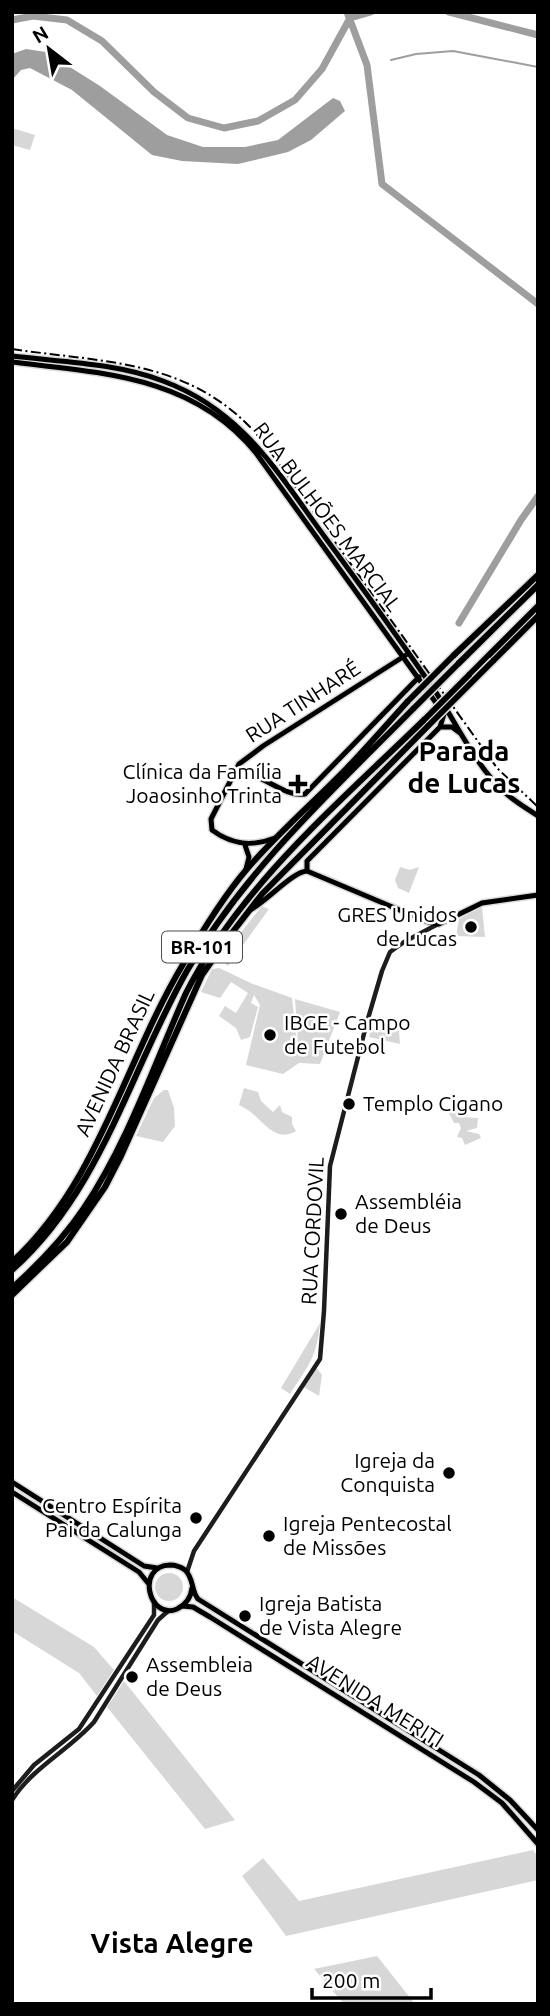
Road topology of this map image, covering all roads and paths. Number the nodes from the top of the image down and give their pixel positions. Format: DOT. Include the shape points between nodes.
graph roads {
  1 [pos="12,356"];
  2 [pos="12,362"];
  3 [pos="538,575"];
  4 [pos="538,585"];
  5 [pos="538,606"];
  6 [pos="538,616"];
  7 [pos="406,655"];
  8 [pos="455,659"];
  9 [pos="420,675"];
  10 [pos="427,722"];
  11 [pos="440,727"];
  12 [pos="462,735"];
  13 [pos="239,764"];
  14 [pos="243,773"];
  15 [pos="232,776"];
  16 [pos="538,816"];
  17 [pos="310,832"];
  18 [pos="275,838"];
  19 [pos="245,845"];
  20 [pos="266,848"];
  21 [pos="245,871"];
  22 [pos="307,872"];
  23 [pos="262,894"];
  24 [pos="538,895"];
  25 [pos="247,912"];
  26 [pos="224,914"];
  27 [pos="418,918"];
  28 [pos="439,924"];
  29 [pos="418,934"];
  30 [pos="94,1164"];
  31 [pos="60,1208"];
  32 [pos="76,1220"];
  33 [pos="57,1254"];
  34 [pos="12,1262"];
  35 [pos="12,1270"];
  36 [pos="12,1288"];
  37 [pos="12,1296"];
  38 [pos="12,1482"];
  39 [pos="12,1492"];
  40 [pos="190,1558"];
  41 [pos="173,1565"];
  42 [pos="157,1569"];
  43 [pos="187,1572"];
  44 [pos="148,1583"];
  45 [pos="192,1588"];
  46 [pos="154,1602"];
  47 [pos="182,1606"];
  48 [pos="169,1610"];
  49 [pos="12,1791"];
  50 [pos="12,1800"];
  51 [pos="538,1830"];
  52 [pos="538,1844"];
  1 -- 7 [label="main road, RUA BULHÕES MARCIAL" via="146,375 220,412 262,452"];
  2 -- 7 [label="main road, RUA BULHÕES MARCIAL" via="133,378 222,419 256,453"];
  3 -- 8 [label="highway, AVENIDA BRASIL"];
  4 -- 8 [label="highway, AVENIDA BRASIL / BR-101"];
  5 -- 10 [label="highway, AVENIDA BRASIL / BR-101, bridge"];
  6 -- 10 [label="highway, AVENIDA BRASIL, bridge"];
  7 -- 9 [label="main road, RUA BULHÕES MARCIAL"];
  7 -- 13 [label="main road, RUA TINHARÉ"];
  8 -- 18 [label="highway, AVENIDA BRASIL, bridge"];
  8 -- 26 [label="highway, AVENIDA BRASIL / BR-101, bridge" via="414,708 293,832"];
  9 -- 11 [label="main road, RUA BULHÕES MARCIAL" via="444,713"];
  9 -- 12 [label="main road, RUA BULHÕES MARCIAL"];
  9 -- 14 [label="main road" via="305,794 293,794"];
  10 -- 17 [label="highway, AVENIDA BRASIL / BR-101"];
  10 -- 23 [label="highway, AVENIDA BRASIL"];
  11 -- 12 [label="main road" via="454,728"];
  11 -- 22 [label="main road" via="307,861"];
  12 -- 16 [label="main road, RUA BULHÕES MARCIAL" via="504,792"];
  13 -- 14 [label="main road"];
  13 -- 15 [label="main road, RUA TINHARÉ"];
  14 -- 15 [label="main road"];
  15 -- 19 [label="main road, RUA TINHARÉ" via="211,827"];
  17 -- 23 [label="highway"];
  17 -- 32 [label="highway, AVENIDA BRASIL / BR-101" via="245,903 196,972 115,1155"];
  18 -- 19 [label="main road"];
  18 -- 20 [label="highway, AVENIDA BRASIL"];
  19 -- 21 [label="main road" via="249,857"];
  20 -- 21 [label="highway, AVENIDA BRASIL"];
  20 -- 26 [label="highway"];
  21 -- 31 [label="highway, AVENIDA BRASIL" via="165,995 83,1171"];
  22 -- 25 [label="main road" via="297,874"];
  22 -- 27 [label="main road"];
  23 -- 25 [label="highway, AVENIDA BRASIL"];
  24 -- 28 [label="main road, RUA CORDOVIL" via="482,903"];
  25 -- 33 [label="highway, AVENIDA BRASIL" via="202,975 105,1188"];
  26 -- 30 [label="highway, AVENIDA BRASIL / BR-101" via="166,1010"];
  27 -- 28 [label="main road"];
  27 -- 29 [label="main road" via="423,924"];
  28 -- 29 [label="main road, RUA CORDOVIL"];
  29 -- 40 [label="main road, RUA CORDOVIL" via="393,948 384,963 332,1153 320,1359"];
  30 -- 31 [label="highway"];
  30 -- 35 [label="highway, AVENIDA BRASIL / BR-101" via="64,1213"];
  31 -- 34 [label="highway, AVENIDA BRASIL"];
  32 -- 33 [label="highway, BR-101"];
  32 -- 36 [label="highway, AVENIDA BRASIL / BR-101"];
  33 -- 37 [label="highway, AVENIDA BRASIL / BR-101"];
  38 -- 42 [label="main road" via="144,1566"];
  39 -- 44 [label="main road" via="139,1572"];
  40 -- 41 [label="main road"];
  40 -- 43 [label="main road, RUA CORDOVIL"];
  41 -- 42 [label="main road"];
  41 -- 43 [label="main road"];
  42 -- 44 [label="main road"];
  43 -- 45 [label="main road"];
  44 -- 46 [label="main road"];
  45 -- 47 [label="main road"];
  45 -- 51 [label="main road, AVENIDA MERITI" via="198,1599 216,1612 478,1775"];
  46 -- 48 [label="main road"];
  46 -- 49 [label="main road" via="154,1615 83,1724 34,1765"];
  47 -- 48 [label="main road"];
  47 -- 52 [label="main road, AVENIDA MERITI" via="193,1607 474,1782 502,1803"];
  48 -- 50 [label="main road" via="158,1620 94,1722 32,1775"];
}
